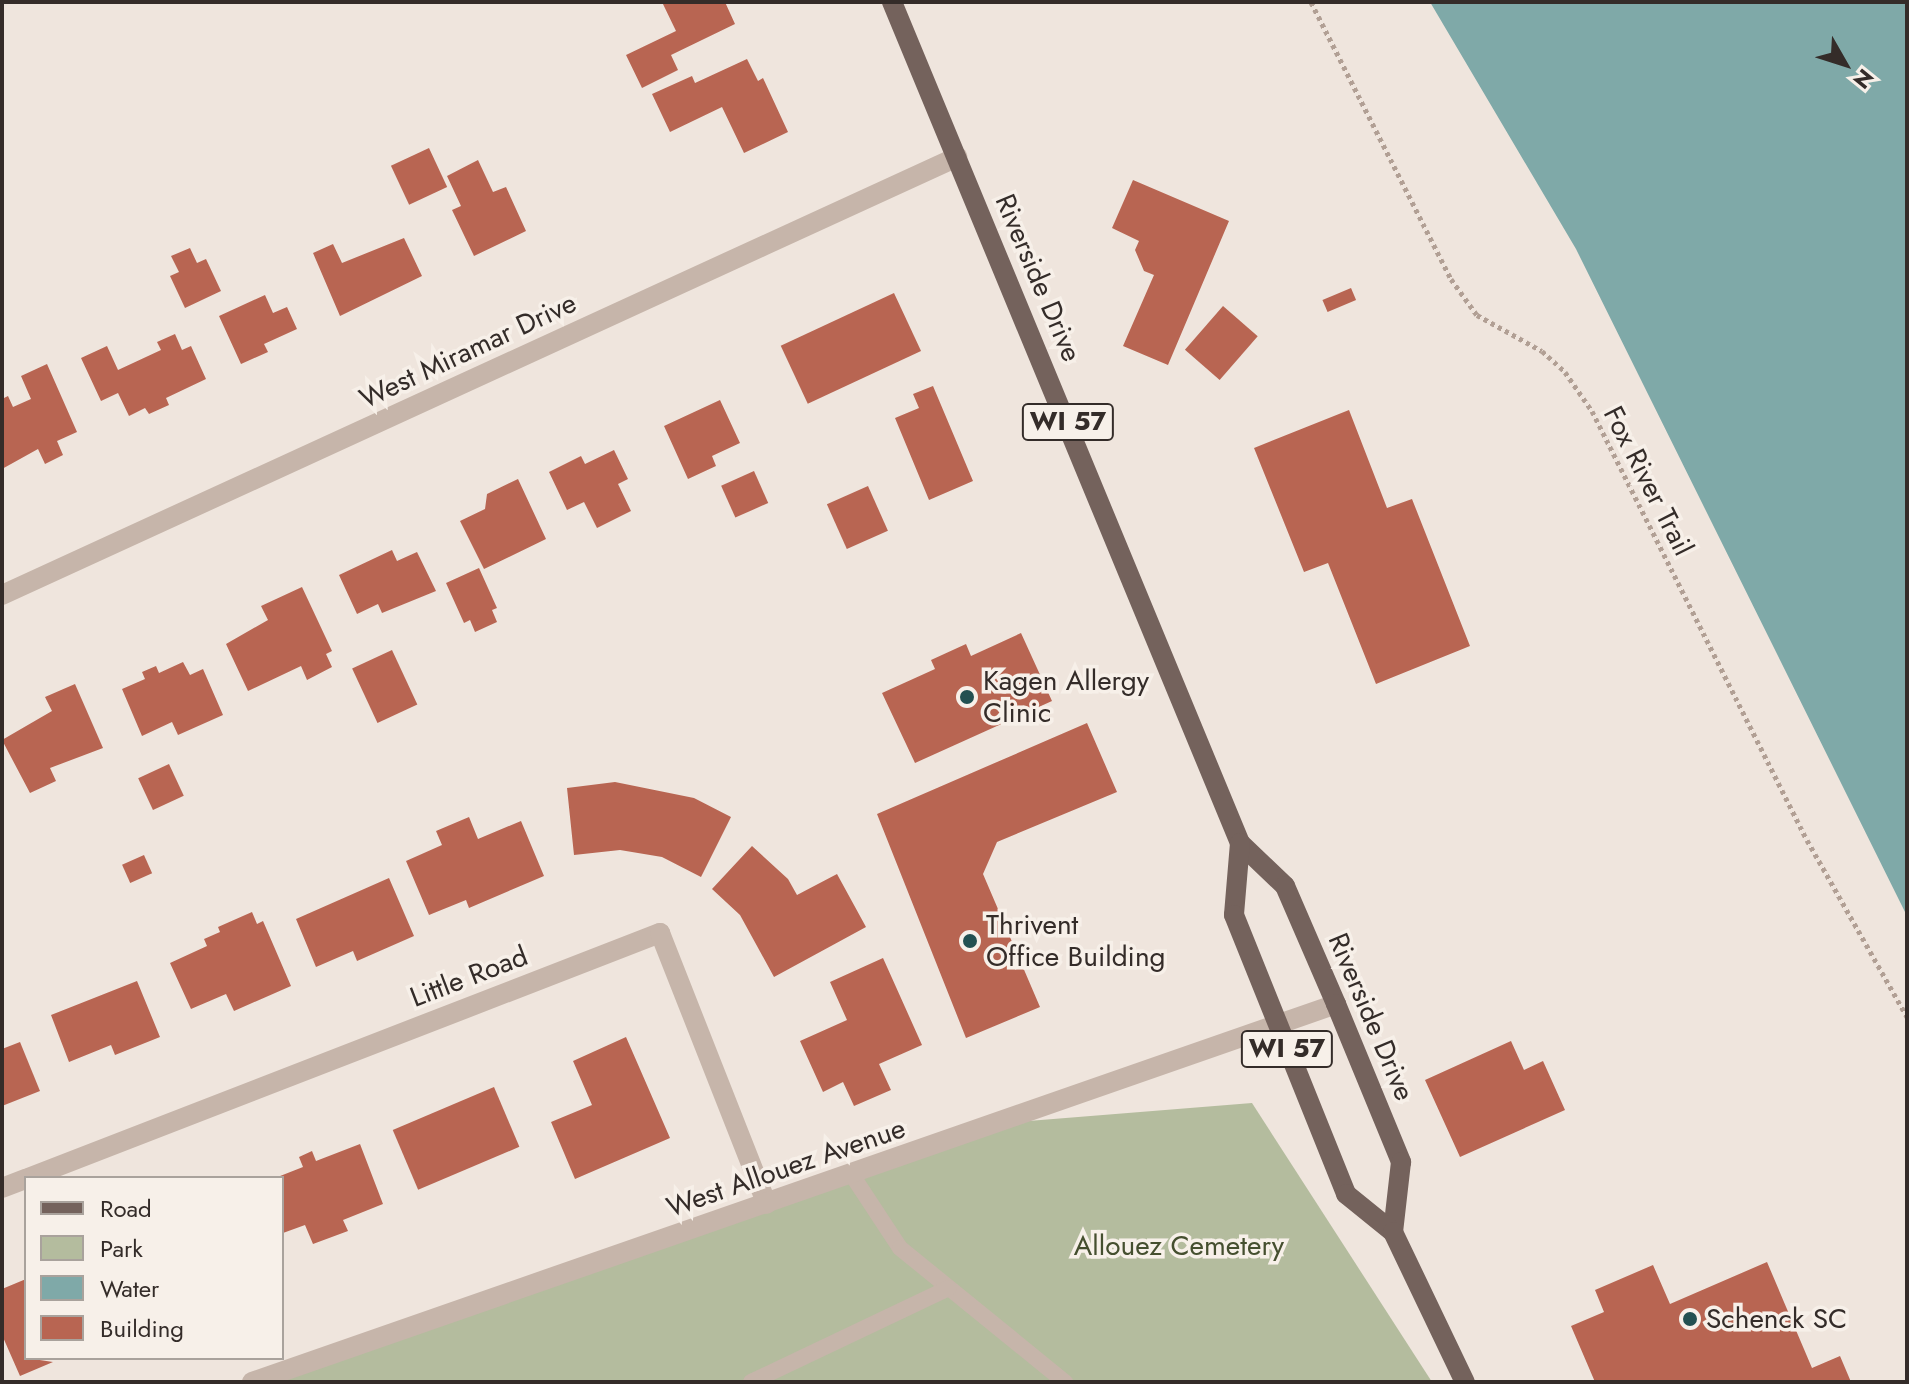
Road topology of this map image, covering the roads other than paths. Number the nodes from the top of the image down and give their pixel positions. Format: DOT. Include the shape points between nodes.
graph roads {
  1 [pos="892,2"];
  2 [pos="957,157"];
  3 [pos="2,595"];
  4 [pos="1240,843"];
  5 [pos="1336,1004"];
  6 [pos="1277,1025"];
  7 [pos="852,1175"];
  8 [pos="32,1176"];
  9 [pos="24,1179"];
  10 [pos="2,1188"];
  11 [pos="767,1204"];
  12 [pos="1393,1232"];
  13 [pos="949,1288"];
  14 [pos="252,1382"];
  15 [pos="751,1382"];
  16 [pos="1065,1382"];
  17 [pos="1465,1382"];
  1 -- 2 [label="main road, Riverside Drive / WI 57"];
  2 -- 3 [label="street, West Miramar Drive"];
  2 -- 4 [label="main road, Riverside Drive / WI 57"];
  4 -- 5 [label="main road, Riverside Drive / WI 57" via="1285,886"];
  4 -- 6 [label="main road, Riverside Drive / WI 57" via="1234,915"];
  5 -- 6 [label="street, West Allouez Avenue"];
  5 -- 12 [label="main road, Riverside Drive / WI 57" via="1401,1162"];
  6 -- 7 [label="street, West Allouez Avenue"];
  6 -- 12 [label="main road, Riverside Drive / WI 57" via="1346,1194"];
  7 -- 11 [label="street, West Allouez Avenue"];
  7 -- 13 [label="lane" via="900,1248"];
  8 -- 11 [label="street, Little Road" via="660,933"];
  9 -- 10 [label="street, Little Road"];
  11 -- 14 [label="street, West Allouez Avenue"];
  12 -- 17 [label="main road, Riverside Drive / WI 57"];
  13 -- 15 [label="lane"];
  13 -- 16 [label="lane"];
}
